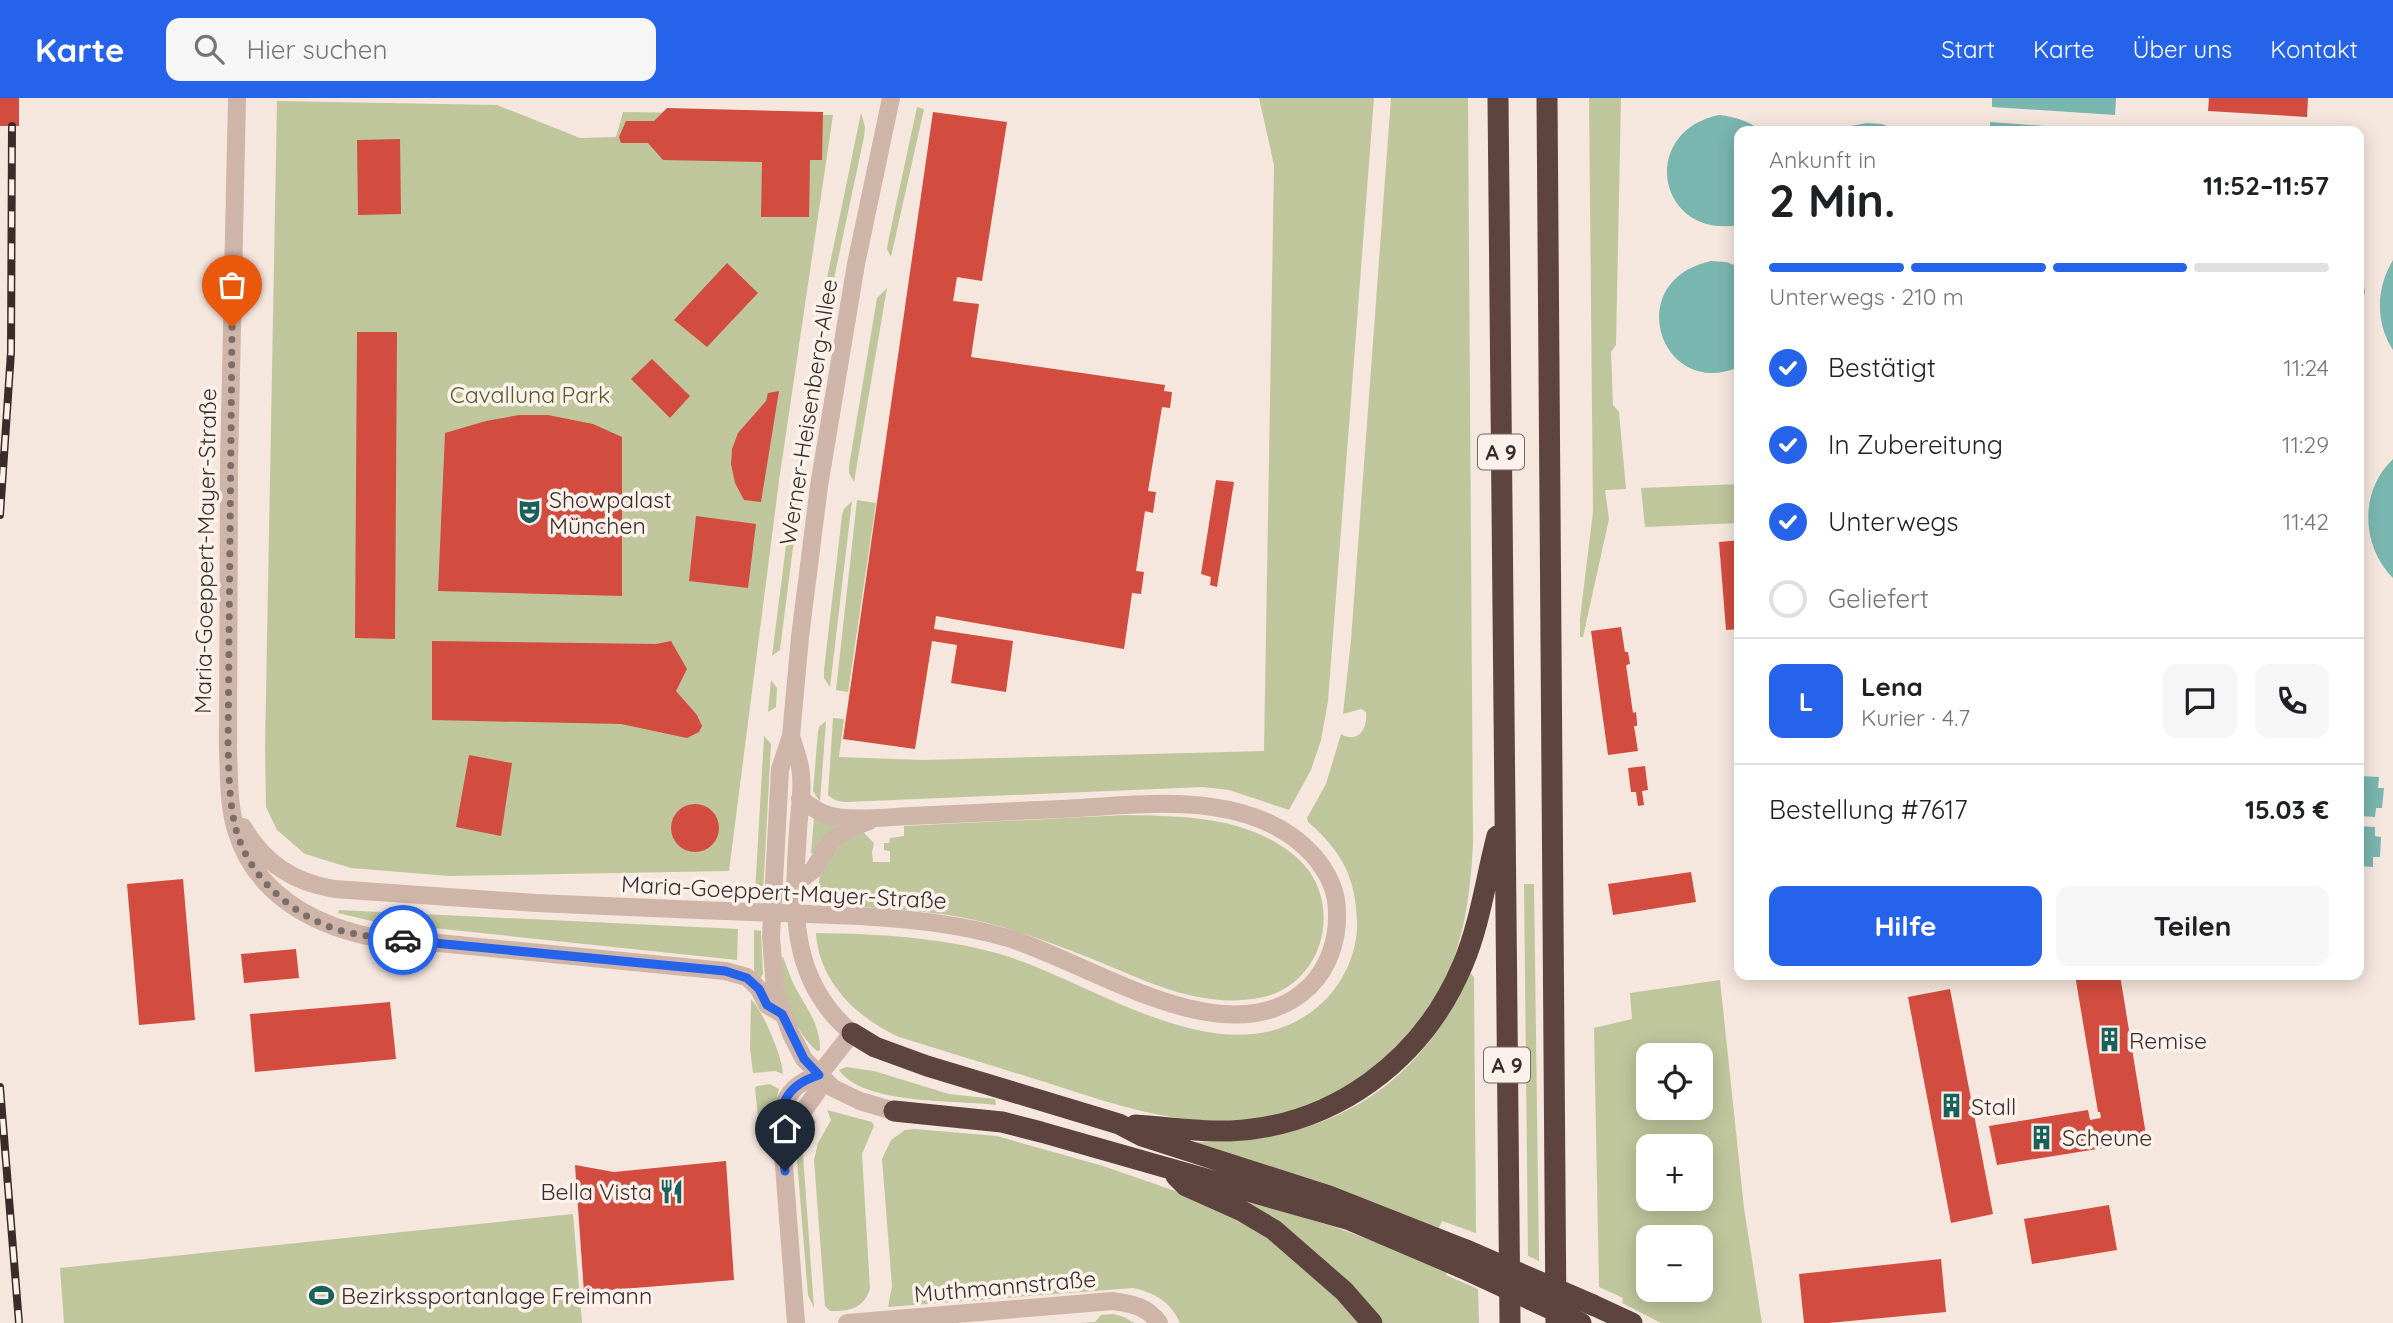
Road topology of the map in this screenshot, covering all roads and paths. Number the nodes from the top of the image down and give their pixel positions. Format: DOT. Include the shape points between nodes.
graph roads {
  1 [pos="237,98"];
  2 [pos="891,98"];
  3 [pos="1498,98"];
  4 [pos="1547,98"];
  5 [pos="791,736"];
  6 [pos="231,794"];
  7 [pos="800,799"];
  8 [pos="1504,806"];
  9 [pos="875,818"];
  10 [pos="796,883"];
  11 [pos="782,1014"];
  12 [pos="852,1033"];
  13 [pos="819,1075"];
  14 [pos="894,1111"];
  15 [pos="1119,1124"];
  16 [pos="1170,1170"];
  17 [pos="1463,1258"];
  18 [pos="1587,1314"];
  19 [pos="796,1323"];
  20 [pos="847,1323"];
  21 [pos="1159,1323"];
  22 [pos="1372,1323"];
  23 [pos="1510,1323"];
  24 [pos="1556,1323"];
  25 [pos="1632,1323"];
  1 -- 6 [label="street, Maria-Goeppert-Mayer-Straße" via="229,480"];
  2 -- 5 [label="street, Werner-Heisenberg-Allee" via="830,412"];
  3 -- 8 [label="highway, A 9"];
  4 -- 24 [label="highway, A 9"];
  5 -- 7 [label="street, Werner-Heisenberg-Allee" via="801,769"];
  5 -- 11 [label="street, Werner-Heisenberg-Allee" via="780,769 771,937"];
  6 -- 9 [label="street, Maria-Goeppert-Mayer-Straße, bridge" via="240,822 267,859 289,876 314,885 368,893 941,923 1008,939 1167,1002 1220,1015 1268,1011 1302,994 1326,964 1337,929 1335,894 1321,864 1288,834 1243,814 1157,804"];
  6 -- 11 [label="street, Maria-Goeppert-Mayer-Straße" via="236,831 246,857 264,881 291,906 338,929 367,936 725,971 747,978 767,1005"];
  7 -- 9 [label="street, Maria-Goeppert-Mayer-Straße" via="823,814"];
  7 -- 10 [label="street, Werner-Heisenberg-Allee"];
  8 -- 15 [label="highway" via="1463,963 1426,1030 1386,1072 1332,1107 1266,1127 1231,1131"];
  8 -- 23 [label="highway, A 9"];
  9 -- 10 [label="street, Maria-Goeppert-Mayer-Straße" via="831,841 813,870"];
  10 -- 12 [label="street, Werner-Heisenberg-Allee" via="798,938 807,974 828,1012"];
  11 -- 13 [label="street, Werner-Heisenberg-Allee" via="804,1059"];
  12 -- 13 [label="street"];
  12 -- 15 [label="highway" via="875,1047 927,1066"];
  13 -- 14 [label="street, Werner-Heisenberg-Allee" via="847,1096"];
  13 -- 19 [label="street" via="803,1080 790,1092 780,1113"];
  14 -- 16 [label="highway" via="1002,1122"];
  15 -- 17 [label="highway" via="1142,1136 1329,1196"];
  16 -- 17 [label="highway" via="1350,1220"];
  16 -- 22 [label="highway" via="1186,1186 1274,1230 1344,1291"];
  17 -- 18 [label="highway, bridge"];
  18 -- 25 [label="highway"];
  20 -- 21 [label="street, Muthmannstraße" via="1113,1301 1135,1304"];
}
